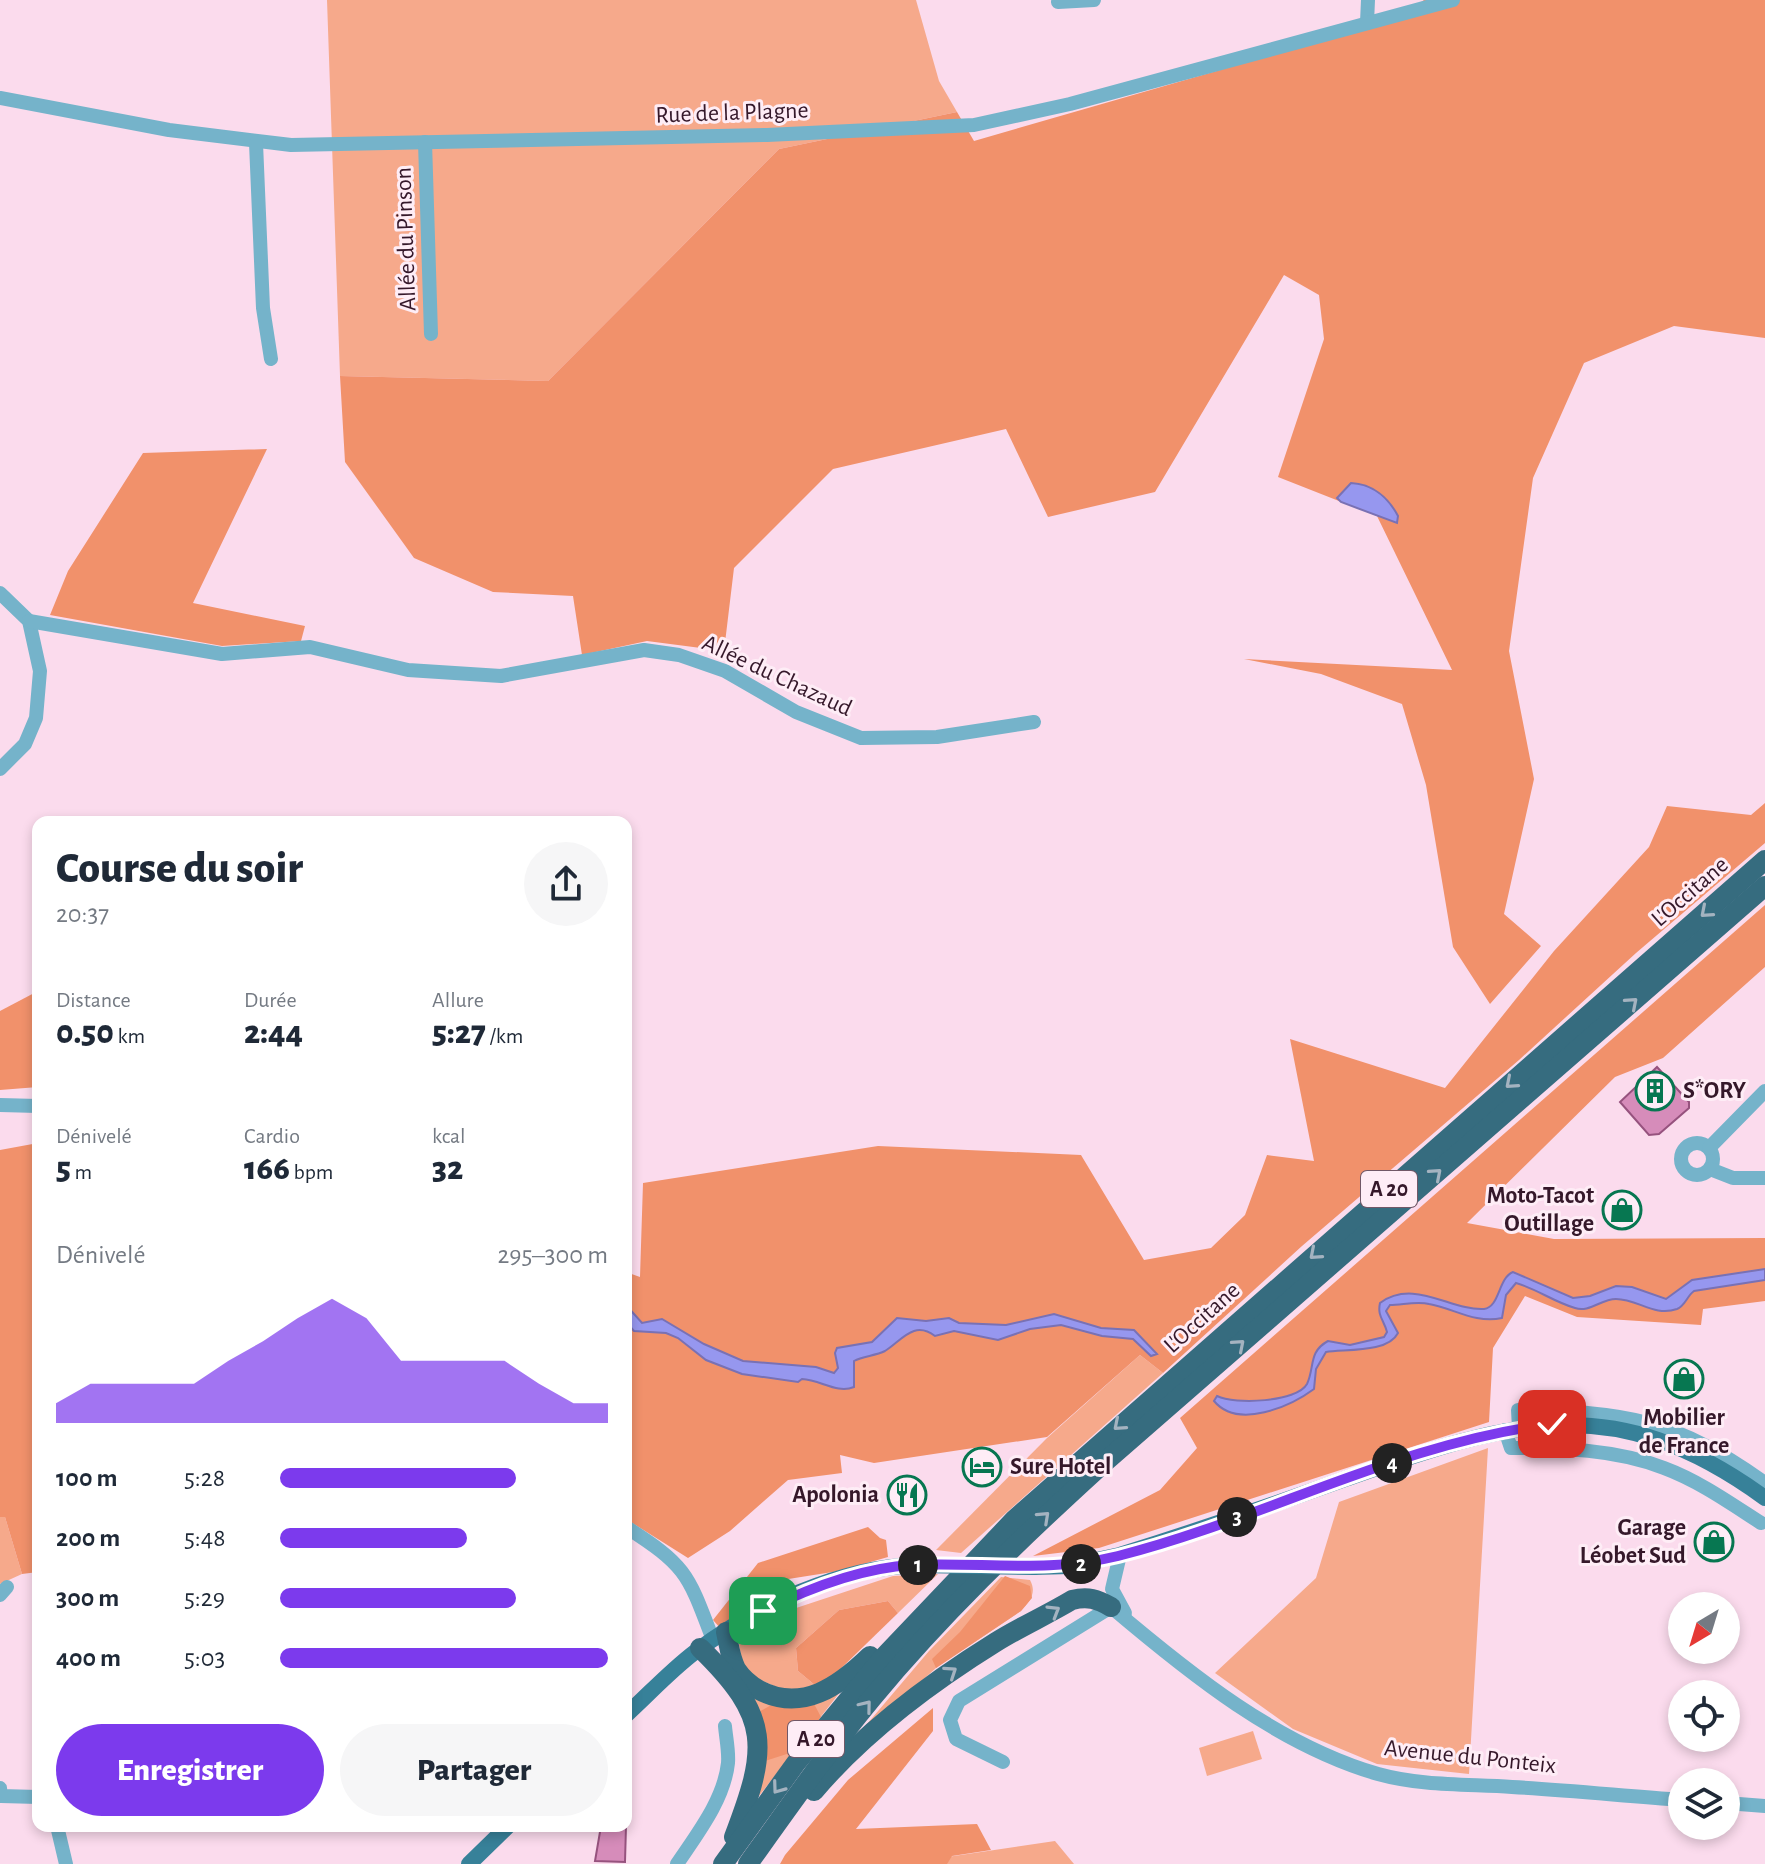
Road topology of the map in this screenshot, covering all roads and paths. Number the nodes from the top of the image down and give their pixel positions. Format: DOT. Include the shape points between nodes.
graph roads {
  1 [pos="1094,0"];
  2 [pos="1368,0"];
  3 [pos="1453,0"];
  4 [pos="1058,2"];
  5 [pos="1367,23"];
  6 [pos="0,98"];
  7 [pos="425,142"];
  8 [pos="256,143"];
  9 [pos="431,334"];
  10 [pos="271,359"];
  11 [pos="0,593"];
  12 [pos="29,621"];
  13 [pos="1034,722"];
  14 [pos="0,769"];
  15 [pos="1765,860"];
  16 [pos="1765,886"];
  17 [pos="1765,1091"];
  18 [pos="0,1105"];
  19 [pos="32,1106"];
  20 [pos="1709,1148"];
  21 [pos="1710,1169"];
  22 [pos="1765,1178"];
  23 [pos="1512,1429"];
  24 [pos="1765,1483"];
  25 [pos="1765,1498"];
  26 [pos="1761,1523"];
  27 [pos="632,1531"];
  28 [pos="1120,1555"];
  29 [pos="1111,1607"];
  30 [pos="916,1620"];
  31 [pos="1137,1630"];
  32 [pos="713,1640"];
  33 [pos="632,1710"];
  34 [pos="725,1726"];
  35 [pos="1003,1762"];
  36 [pos="0,1788"];
  37 [pos="32,1797"];
  38 [pos="1668,1799"];
  39 [pos="1740,1804"];
  40 [pos="1765,1806"];
  41 [pos="58,1832"];
  42 [pos="502,1832"];
  43 [pos="768,1835"];
  44 [pos="66,1864"];
  45 [pos="469,1864"];
  46 [pos="677,1864"];
  47 [pos="723,1864"];
  48 [pos="748,1864"];
  1 -- 4 [label="street"];
  2 -- 5 [label="street"];
  3 -- 5 [label="street, Rue de la Plagne"];
  5 -- 7 [label="street, Rue de la Plagne" via="974,125"];
  6 -- 8 [label="street, Rue de la Plagne"];
  7 -- 8 [label="street, Rue de la Plagne"];
  7 -- 9 [label="street, Allée du Pinson"];
  8 -- 10 [label="street" via="263,308"];
  11 -- 12 [label="street"];
  12 -- 13 [label="street, Allée du Chazaud" via="222,654 310,647 408,670 501,676 656,651 725,671 796,712 861,738 937,737"];
  12 -- 14 [label="street" via="40,671 36,718 25,744"];
  15 -- 30 [label="highway, L'Occitane / A 20, one-way" via="1075,1464"];
  43 -- 16 [label="highway, L'Occitane / A 20, one-way" via="872,1698 1005,1554"];
  17 -- 20 [label="street"];
  18 -- 19 [label="street"];
  20 -- 21 [label="street"];
  20 -- 21 [label="street" via="1690,1145 1681,1161 1693,1175"];
  21 -- 22 [label="street" via="1733,1178"];
  23 -- 24 [label="street" via="1515,1405 1647,1421 1705,1443"];
  23 -- 25 [label="main road" via="1565,1424 1632,1432 1697,1456"];
  23 -- 26 [label="street" via="1508,1453 1595,1451 1662,1467"];
  23 -- 28 [label="main road" via="1456,1441"];
  27 -- 32 [label="street" via="685,1572"];
  28 -- 31 [label="street" via="1112,1589"];
  28 -- 32 [label="main road, bridge" via="1050,1567 879,1569 826,1584"];
  29 -- 31 [label="street, Avenue du Ponteix"];
  29 -- 35 [label="street" via="959,1701 950,1720 956,1739"];
  43 -- 29 [label="highway, one-way" via="785,1825 857,1746 922,1692 986,1649 1072,1600 1098,1599"];
  30 -- 32 [label="highway" via="896,1630 834,1686 799,1699 764,1692 741,1676 730,1653"];
  30 -- 47 [label="highway, L'Occitane / A 20, one-way" via="796,1763"];
  31 -- 38 [label="street, Avenue du Ponteix" via="1277,1731 1378,1774 1423,1782"];
  32 -- 33 [label="main road"];
  32 -- 47 [label="highway" via="753,1719 757,1739 753,1787"];
  34 -- 46 [label="street" via="725,1776 704,1823"];
  36 -- 37 [label="street" via="1,1796"];
  39 -- 40 [label="street"];
  41 -- 44 [label="street"];
  42 -- 45 [label="main road"];
  43 -- 48 [label="highway, L'Occitane / A 20"];
}
